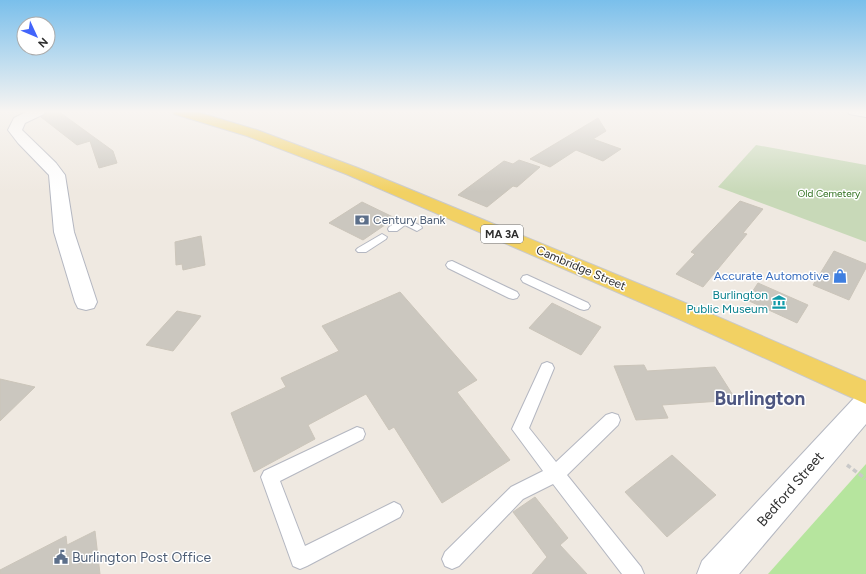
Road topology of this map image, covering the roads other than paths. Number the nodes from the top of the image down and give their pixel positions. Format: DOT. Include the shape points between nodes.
graph roads {
  1 [pos="21,138"];
  2 [pos="265,138"];
  3 [pos="417,228"];
  4 [pos="393,229"];
  5 [pos="382,237"];
  6 [pos="362,250"];
  7 [pos="452,265"];
  8 [pos="527,279"];
  9 [pos="513,295"];
  10 [pos="86,302"];
  11 [pos="584,306"];
  12 [pos="547,368"];
  13 [pos="866,393"];
  14 [pos="866,404"];
  15 [pos="612,420"];
  16 [pos="357,434"];
  17 [pos="556,474"];
  18 [pos="394,511"];
  19 [pos="452,559"];
  20 [pos="634,574"];
  21 [pos="715,574"];
  1 -- 10 [label="street" via="57,176 64,232"];
  2 -- 13 [label="main road, Cambridge Street / MA 3A" via="352,171 687,313"];
  3 -- 4 [label="lane" via="404,221"];
  5 -- 6 [label="lane"];
  7 -- 9 [label="lane"];
  8 -- 11 [label="lane"];
  12 -- 17 [label="lane" via="520,429"];
  14 -- 21 [label="street, Bedford Street"];
  15 -- 17 [label="lane"];
  16 -- 18 [label="lane" via="270,476 300,560"];
  17 -- 19 [label="lane" via="517,493"];
  17 -- 20 [label="lane"];
}
